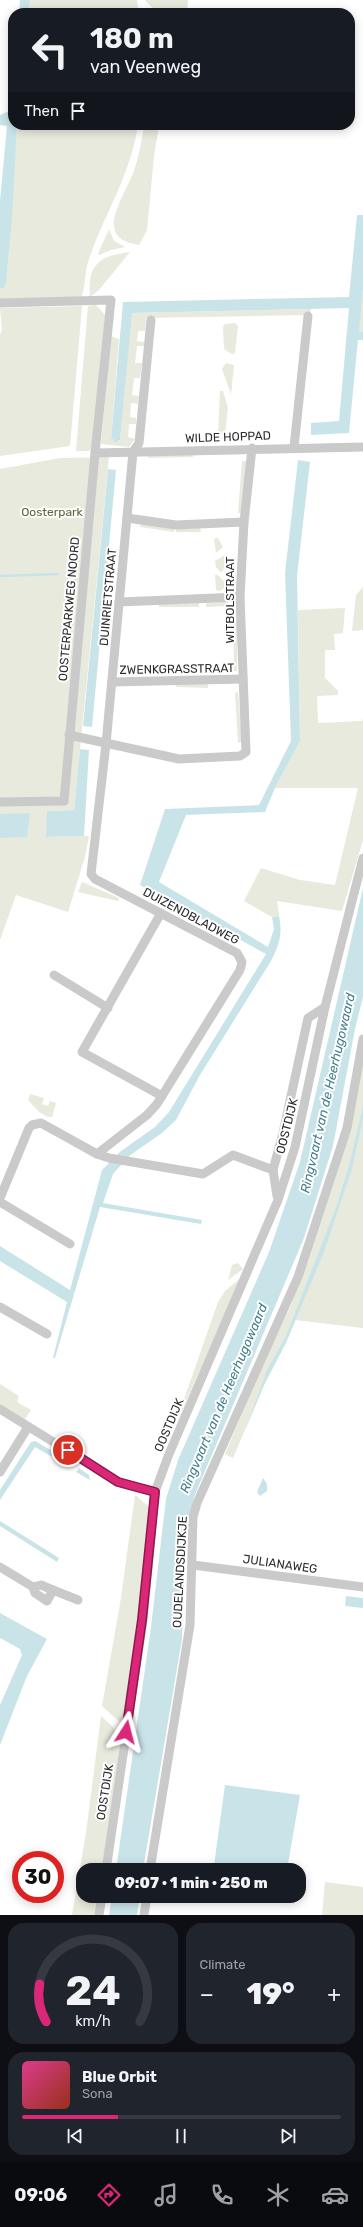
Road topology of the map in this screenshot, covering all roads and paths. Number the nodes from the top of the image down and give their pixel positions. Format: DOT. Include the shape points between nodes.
graph roads {
  1 [pos="0,303"];
  2 [pos="308,316"];
  3 [pos="152,320"];
  4 [pos="294,447"];
  5 [pos="363,447"];
  6 [pos="252,448"];
  7 [pos="133,452"];
  8 [pos="95,453"];
  9 [pos="127,518"];
  10 [pos="244,522"];
  11 [pos="240,597"];
  12 [pos="119,602"];
  13 [pos="243,679"];
  14 [pos="112,682"];
  15 [pos="70,735"];
  16 [pos="106,744"];
  17 [pos="0,802"];
  18 [pos="363,858"];
  19 [pos="161,913"];
  20 [pos="54,975"];
  21 [pos="325,1006"];
  22 [pos="108,1008"];
  23 [pos="363,1039"];
  24 [pos="162,1096"];
  25 [pos="97,1154"];
  26 [pos="273,1170"];
  27 [pos="0,1200"];
  28 [pos="278,1200"];
  29 [pos="70,1244"];
  30 [pos="2,1310"];
  31 [pos="47,1334"];
  32 [pos="0,1409"];
  33 [pos="28,1427"];
  34 [pos="0,1472"];
  35 [pos="155,1492"];
  36 [pos="193,1565"];
  37 [pos="0,1567"];
  38 [pos="363,1587"];
  39 [pos="78,1600"];
  40 [pos="107,1863"];
  41 [pos="151,1863"];
  42 [pos="101,1903"];
  43 [pos="146,1903"];
  44 [pos="99,1915"];
  45 [pos="144,1915"];
  1 -- 8 [label="street, OOSTERPARKWEG NOORD" via="111,300"];
  2 -- 4 [label="street"];
  3 -- 7 [label="street, DUINRIETSTRAAT" via="139,443"];
  4 -- 5 [label="street, WILDE HOPPAD"];
  4 -- 6 [label="street, WILDE HOPPAD"];
  6 -- 7 [label="street, WILDE HOPPAD"];
  6 -- 10 [label="street, WITBOLSTRAAT"];
  7 -- 8 [label="street, WILDE HOPPAD"];
  7 -- 9 [label="street, DUINRIETSTRAAT"];
  8 -- 15 [label="street, OOSTERPARKWEG NOORD"];
  9 -- 10 [label="street" via="176,526"];
  9 -- 12 [label="street, DUINRIETSTRAAT"];
  10 -- 11 [label="street, WITBOLSTRAAT"];
  11 -- 12 [label="street"];
  11 -- 13 [label="street, WITBOLSTRAAT"];
  12 -- 14 [label="street, DUINRIETSTRAAT"];
  13 -- 14 [label="street, ZWENKGRASSTRAAT"];
  13 -- 16 [label="street, WITBOLSTRAAT" via="246,752 240,756 180,759"];
  14 -- 16 [label="street, DUINRIETSTRAAT"];
  15 -- 16 [label="street"];
  15 -- 17 [label="street, OOSTERPARKWEG NOORD" via="64,801"];
  16 -- 19 [label="street, DUIZENDBLADWEG" via="91,874 95,879"];
  18 -- 21 [label="street, OOSTDIJK"];
  19 -- 22 [label="street"];
  19 -- 24 [label="street, DUIZENDBLADWEG" via="237,953 242,962 240,970"];
  20 -- 22 [label="street"];
  21 -- 26 [label="street, OOSTDIJK" via="308,1018"];
  21 -- 28 [label="street, OOSTDIJK" via="296,1147"];
  22 -- 24 [label="street" via="82,1052"];
  23 -- 36 [label="street, OUDELANDSDIJKJE" via="347,1128 298,1277 197,1503 192,1541"];
  24 -- 25 [label="street, DUIZENDBLADWEG" via="147,1115"];
  25 -- 26 [label="street" via="126,1162 203,1174 233,1155"];
  25 -- 27 [label="street" via="46,1124 32,1125"];
  26 -- 28 [label="street"];
  27 -- 29 [label="street"];
  28 -- 35 [label="street, OOSTDIJK"];
  30 -- 31 [label="street"];
  32 -- 33 [label="street"];
  33 -- 34 [label="street"];
  33 -- 35 [label="street" via="118,1482"];
  35 -- 40 [label="street, OOSTDIJK" via="142,1628"];
  36 -- 38 [label="street, JULIANAWEG"];
  36 -- 41 [label="street, OUDELANDSDIJKJE" via="190,1625"];
  37 -- 39 [label="street" via="34,1587 35,1593 47,1601 53,1590"];
  42 -- 44 [label="street"];
  43 -- 45 [label="street"];
}
